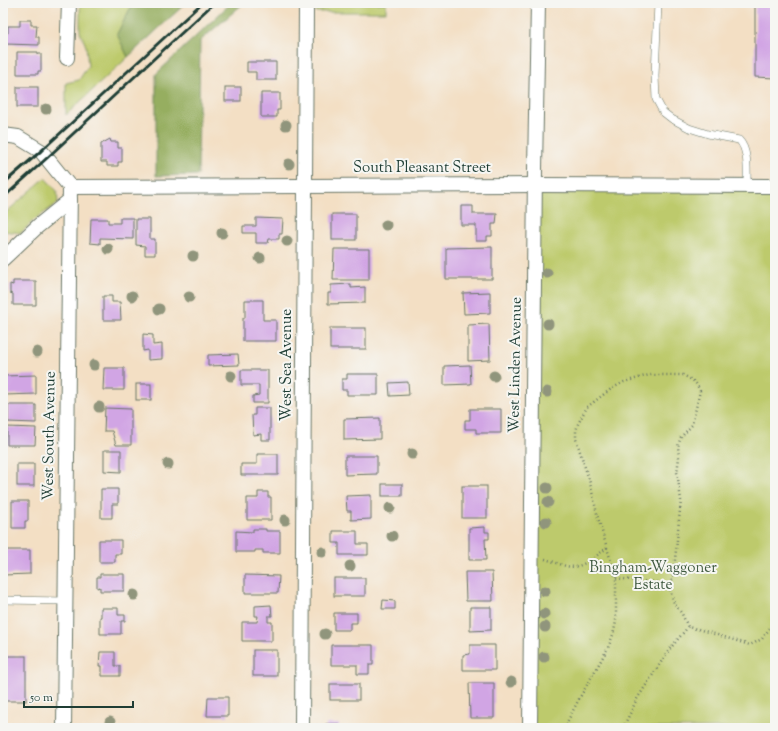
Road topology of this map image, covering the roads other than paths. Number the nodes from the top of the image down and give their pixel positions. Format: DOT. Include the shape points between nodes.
graph roads {
  1 [pos="69,3"];
  2 [pos="306,3"];
  3 [pos="538,3"];
  4 [pos="658,3"];
  5 [pos="67,58"];
  6 [pos="3,135"];
  7 [pos="305,185"];
  8 [pos="535,185"];
  9 [pos="747,186"];
  10 [pos="775,186"];
  11 [pos="70,193"];
  12 [pos="3,259"];
  13 [pos="3,600"];
  14 [pos="65,601"];
  15 [pos="64,728"];
  16 [pos="302,728"];
  17 [pos="530,728"];
  1 -- 5 [label="street"];
  2 -- 7 [label="street, West Sea Avenue"];
  3 -- 8 [label="street, West Linden Avenue"];
  4 -- 9 [label="lane" via="656,99 663,112 689,128 743,143"];
  6 -- 11 [label="street" via="18,137 41,151"];
  7 -- 8 [label="street, South Pleasant Street"];
  7 -- 11 [label="street, South Pleasant Street"];
  7 -- 16 [label="street, West Sea Avenue"];
  8 -- 9 [label="street, South Pleasant Street"];
  8 -- 17 [label="street, West Linden Avenue"];
  9 -- 10 [label="street, South Pleasant Street"];
  11 -- 12 [label="street"];
  11 -- 14 [label="street, West South Avenue"];
  13 -- 14 [label="lane"];
  14 -- 15 [label="street, West South Avenue"];
}
